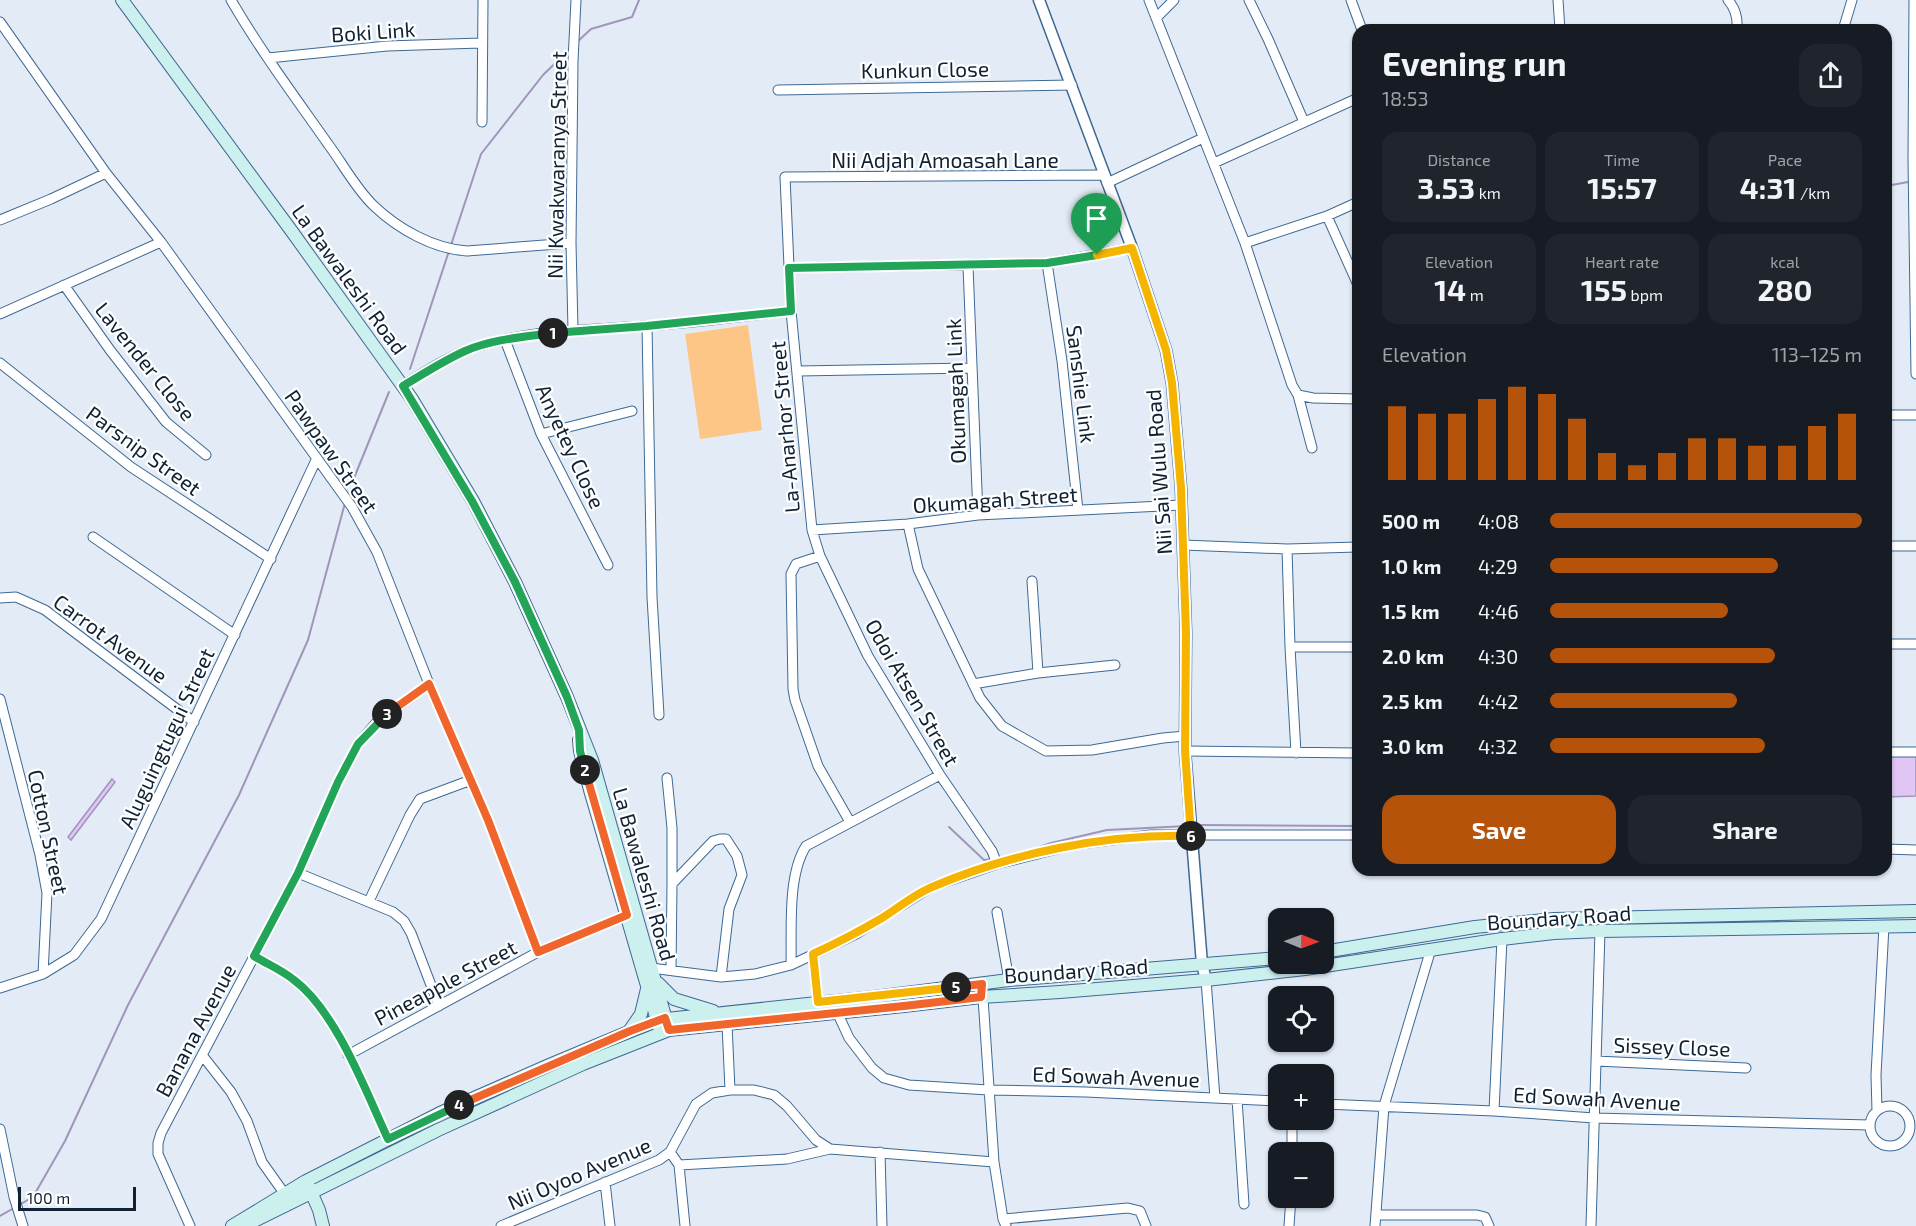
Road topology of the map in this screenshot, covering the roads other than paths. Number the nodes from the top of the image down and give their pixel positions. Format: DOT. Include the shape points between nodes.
graph roads {
  1 [pos="122,0"];
  2 [pos="231,0"];
  3 [pos="483,0"];
  4 [pos="576,0"];
  5 [pos="1039,0"];
  6 [pos="1149,0"];
  7 [pos="1174,0"];
  8 [pos="1249,0"];
  9 [pos="1351,0"];
  10 [pos="1558,0"];
  11 [pos="1728,0"];
  12 [pos="1852,0"];
  13 [pos="1914,0"];
  14 [pos="1156,18"];
  15 [pos="0,22"];
  16 [pos="1360,24"];
  17 [pos="1560,24"];
  18 [pos="1738,24"];
  19 [pos="1845,24"];
  20 [pos="481,43"];
  21 [pos="268,58"];
  22 [pos="1072,85"];
  23 [pos="778,90"];
  24 [pos="1352,101"];
  25 [pos="482,122"];
  26 [pos="1304,122"];
  27 [pos="1203,138"];
  28 [pos="1214,163"];
  29 [pos="106,173"];
  30 [pos="785,177"];
  31 [pos="1106,179"];
  32 [pos="1352,205"];
  33 [pos="1327,216"];
  34 [pos="0,220"];
  35 [pos="160,242"];
  36 [pos="571,243"];
  37 [pos="1245,243"];
  38 [pos="1132,248"];
  39 [pos="1047,263"];
  40 [pos="968,266"];
  41 [pos="789,268"];
  42 [pos="1352,272"];
  43 [pos="64,285"];
  44 [pos="791,311"];
  45 [pos="0,314"];
  46 [pos="647,326"];
  47 [pos="573,330"];
  48 [pos="506,340"];
  49 [pos="0,363"];
  50 [pos="971,368"];
  51 [pos="798,371"];
  52 [pos="1916,375"];
  53 [pos="403,386"];
  54 [pos="1298,395"];
  55 [pos="1352,399"];
  56 [pos="632,411"];
  57 [pos="1892,415"];
  58 [pos="1916,415"];
  59 [pos="541,434"];
  60 [pos="1312,448"];
  61 [pos="206,455"];
  62 [pos="317,458"];
  63 [pos="1182,505"];
  64 [pos="1078,510"];
  65 [pos="978,515"];
  66 [pos="908,524"];
  67 [pos="812,530"];
  68 [pos="93,537"];
  69 [pos="1183,545"];
  70 [pos="1892,546"];
  71 [pos="1916,546"];
  72 [pos="1352,547"];
  73 [pos="1287,549"];
  74 [pos="819,556"];
  75 [pos="271,559"];
  76 [pos="608,565"];
  77 [pos="1032,581"];
  78 [pos="0,598"];
  79 [pos="235,634"];
  80 [pos="1892,644"];
  81 [pos="1916,644"];
  82 [pos="1352,647"];
  83 [pos="1290,648"];
  84 [pos="1115,665"];
  85 [pos="1038,673"];
  86 [pos="429,684"];
  87 [pos="974,684"];
  88 [pos="0,699"];
  89 [pos="659,715"];
  90 [pos="194,722"];
  91 [pos="579,730"];
  92 [pos="1185,736"];
  93 [pos="1185,751"];
  94 [pos="1892,752"];
  95 [pos="1916,752"];
  96 [pos="1296,753"];
  97 [pos="1352,753"];
  98 [pos="940,775"];
  99 [pos="667,778"];
  100 [pos="471,780"];
  101 [pos="850,822"];
  102 [pos="1352,835"];
  103 [pos="1191,836"];
  104 [pos="1892,849"];
  105 [pos="1916,850"];
  106 [pos="995,858"];
  107 [pos="298,873"];
  108 [pos="672,884"];
  109 [pos="369,901"];
  110 [pos="1916,911"];
  111 [pos="997,912"];
  112 [pos="627,915"];
  113 [pos="1884,926"];
  114 [pos="1916,926"];
  115 [pos="1600,930"];
  116 [pos="1502,939"];
  117 [pos="1431,949"];
  118 [pos="1334,950"];
  119 [pos="538,952"];
  120 [pos="813,954"];
  121 [pos="254,956"];
  122 [pos="1268,959"];
  123 [pos="1202,964"];
  124 [pos="791,965"];
  125 [pos="651,968"];
  126 [pos="671,970"];
  127 [pos="43,974"];
  128 [pos="721,977"];
  129 [pos="1009,980"];
  130 [pos="1206,980"];
  131 [pos="651,984"];
  132 [pos="982,984"];
  133 [pos="0,988"];
  134 [pos="981,997"];
  135 [pos="818,1002"];
  136 [pos="439,1006"];
  137 [pos="837,1012"];
  138 [pos="724,1018"];
  139 [pos="663,1025"];
  140 [pos="630,1031"];
  141 [pos="202,1055"];
  142 [pos="348,1055"];
  143 [pos="1596,1061"];
  144 [pos="1746,1068"];
  145 [pos="730,1090"];
  146 [pos="988,1090"];
  147 [pos="1215,1098"];
  148 [pos="1238,1099"];
  149 [pos="1268,1100"];
  150 [pos="1334,1104"];
  151 [pos="1384,1106"];
  152 [pos="1494,1111"];
  153 [pos="1877,1111"];
  154 [pos="1594,1118"];
  155 [pos="1870,1125"];
  156 [pos="0,1129"];
  157 [pos="388,1139"];
  158 [pos="830,1149"];
  159 [pos="670,1152"];
  160 [pos="880,1152"];
  161 [pos="994,1162"];
  162 [pos="680,1165"];
  163 [pos="605,1182"];
  164 [pos="309,1186"];
  165 [pos="284,1193"];
  166 [pos="1245,1204"];
  167 [pos="1290,1208"];
  168 [pos="1376,1215"];
  169 [pos="1004,1222"];
  170 [pos="23,1226"];
  171 [pos="190,1226"];
  172 [pos="232,1226"];
  173 [pos="244,1226"];
  174 [pos="323,1226"];
  175 [pos="501,1226"];
  176 [pos="610,1226"];
  177 [pos="685,1226"];
  178 [pos="882,1226"];
  179 [pos="1146,1226"];
  180 [pos="1289,1226"];
  181 [pos="1376,1226"];
  182 [pos="1489,1226"];
  183 [pos="1591,1226"];
  1 -- 53 [label="main road, La Bawaleshi Road"];
  2 -- 21 [label="street"];
  3 -- 20 [label="street"];
  4 -- 36 [label="street, Nii Kwakwaranya Street"];
  5 -- 22 [label="street, Nii Sai Wulu Road"];
  6 -- 14 [label="street"];
  7 -- 14 [label="street"];
  8 -- 26 [label="street"];
  9 -- 16 [label="street"];
  10 -- 17 [label="street"];
  11 -- 18 [label="street"];
  12 -- 19 [label="street"];
  13 -- 52 [label="street"];
  14 -- 27 [label="street"];
  15 -- 29 [label="street, Pawpaw Street"];
  20 -- 21 [label="street, Boki Link" via="387,46"];
  20 -- 25 [label="street"];
  21 -- 36 [label="street" via="374,206 399,226 453,250"];
  22 -- 23 [label="street, Kunkun Close"];
  22 -- 31 [label="street, Nii Sai Wulu Road"];
  24 -- 26 [label="street"];
  26 -- 28 [label="street"];
  27 -- 28 [label="street"];
  27 -- 31 [label="street"];
  28 -- 37 [label="street"];
  29 -- 34 [label="street"];
  29 -- 35 [label="street, Pawpaw Street"];
  30 -- 31 [label="street, Nii Adjah Amoasah Lane"];
  30 -- 41 [label="street, La-Anarhor Street"];
  31 -- 38 [label="street, Nii Sai Wulu Road"];
  32 -- 33 [label="street"];
  33 -- 37 [label="street"];
  33 -- 42 [label="street"];
  35 -- 43 [label="street"];
  35 -- 62 [label="street, Pawpaw Street"];
  36 -- 47 [label="street, Nii Kwakwaranya Street"];
  37 -- 54 [label="street"];
  38 -- 39 [label="street"];
  38 -- 63 [label="street, Nii Sai Wulu Road" via="1166,350"];
  39 -- 40 [label="street"];
  39 -- 64 [label="street, Sanshie Link"];
  40 -- 41 [label="street"];
  40 -- 50 [label="street, Okumagah Link"];
  41 -- 44 [label="street, La-Anarhor Street"];
  43 -- 45 [label="street"];
  43 -- 61 [label="street, Lavender Close" via="166,422"];
  44 -- 46 [label="street"];
  44 -- 51 [label="street, La-Anarhor Street"];
  46 -- 47 [label="street"];
  46 -- 89 [label="street" via="652,597"];
  47 -- 48 [label="street"];
  48 -- 53 [label="street" via="467,350"];
  48 -- 59 [label="street, Anyetey Close"];
  49 -- 75 [label="street, Parsnip Street" via="131,467"];
  50 -- 51 [label="street"];
  50 -- 65 [label="street, Okumagah Link"];
  51 -- 67 [label="street, La-Anarhor Street"];
  53 -- 91 [label="main road, La Bawaleshi Road" via="515,582"];
  54 -- 55 [label="street"];
  54 -- 60 [label="street"];
  56 -- 59 [label="street"];
  57 -- 58 [label="street"];
  59 -- 76 [label="street, Anyetey Close"];
  62 -- 75 [label="street, Aluguingtugui Street"];
  62 -- 86 [label="street, Pawpaw Street" via="352,507 377,552"];
  63 -- 64 [label="street, Okumagah Street"];
  63 -- 69 [label="street, Nii Sai Wulu Road"];
  64 -- 65 [label="street, Okumagah Street"];
  65 -- 66 [label="street, Okumagah Street"];
  66 -- 67 [label="street, Okumagah Street"];
  66 -- 87 [label="street" via="918,570"];
  67 -- 74 [label="street, Odoi Atsen Street"];
  68 -- 79 [label="street"];
  69 -- 73 [label="street"];
  69 -- 92 [label="street, Nii Sai Wulu Road"];
  70 -- 71 [label="street"];
  72 -- 73 [label="street"];
  73 -- 83 [label="street"];
  74 -- 98 [label="street, Odoi Atsen Street" via="868,656"];
  74 -- 101 [label="street" via="796,564 791,574 793,689 818,766"];
  75 -- 79 [label="street, Aluguingtugui Street"];
  77 -- 85 [label="street"];
  78 -- 90 [label="street, Carrot Avenue" via="15,597 45,610"];
  79 -- 90 [label="street, Aluguingtugui Street"];
  80 -- 81 [label="street"];
  82 -- 83 [label="street"];
  83 -- 96 [label="street"];
  84 -- 85 [label="street"];
  85 -- 87 [label="street"];
  86 -- 100 [label="street, Pawpaw Street"];
  86 -- 107 [label="street, Banana Avenue" via="388,713 358,744"];
  87 -- 92 [label="street" via="1002,726 1046,751 1092,750"];
  88 -- 127 [label="street, Cotton Street" via="47,893"];
  90 -- 127 [label="street, Aluguingtugui Street" via="101,919 74,955"];
  91 -- 112 [label="main road, La Bawaleshi Road" via="590,790"];
  91 -- 125 [label="main road, La Bawaleshi Road" via="592,760"];
  92 -- 93 [label="street, Nii Sai Wulu Road"];
  93 -- 96 [label="street"];
  93 -- 103 [label="street, Nii Sai Wulu Road"];
  94 -- 95 [label="street"];
  96 -- 97 [label="street"];
  98 -- 101 [label="street"];
  98 -- 106 [label="street, Odoi Atsen Street"];
  99 -- 108 [label="street"];
  100 -- 109 [label="street" via="420,799"];
  100 -- 119 [label="street, Pawpaw Street"];
  101 -- 124 [label="street" via="806,846 800,855 793,900"];
  102 -- 103 [label="street"];
  103 -- 106 [label="street" via="1151,835"];
  103 -- 123 [label="street, Nii Sai Wulu Road"];
  104 -- 105 [label="street"];
  106 -- 120 [label="street" via="931,887 856,934"];
  107 -- 109 [label="street"];
  107 -- 121 [label="street, Banana Avenue"];
  108 -- 126 [label="street"];
  108 -- 128 [label="street" via="713,842 726,839 737,856 742,875 729,909"];
  109 -- 136 [label="street" via="404,921"];
  110 -- 118 [label="main road, Boundary Road" via="1545,919"];
  111 -- 129 [label="street"];
  112 -- 119 [label="street, Pineapple Street"];
  112 -- 131 [label="main road, La Bawaleshi Road"];
  113 -- 114 [label="main road, Boundary Road"];
  113 -- 115 [label="main road, Boundary Road"];
  113 -- 153 [label="street"];
  115 -- 116 [label="main road, Boundary Road"];
  115 -- 143 [label="street"];
  116 -- 117 [label="main road, Boundary Road"];
  116 -- 152 [label="street"];
  117 -- 130 [label="main road, Boundary Road"];
  117 -- 151 [label="street"];
  119 -- 136 [label="street, Pineapple Street"];
  120 -- 124 [label="street"];
  120 -- 135 [label="street"];
  121 -- 141 [label="street, Banana Avenue"];
  121 -- 142 [label="street" via="295,980 311,996"];
  122 -- 123 [label="main road, Boundary Road"];
  123 -- 129 [label="main road, Boundary Road"];
  123 -- 130 [label="street, Nii Sai Wulu Road"];
  124 -- 128 [label="street"];
  125 -- 126 [label="street"];
  125 -- 131 [label="main road, La Bawaleshi Road"];
  126 -- 128 [label="street"];
  127 -- 133 [label="street, Aluguingtugui Street"];
  129 -- 132 [label="main road, Boundary Road"];
  130 -- 134 [label="main road, Boundary Road"];
  130 -- 147 [label="street"];
  131 -- 138 [label="main road" via="674,999"];
  131 -- 139 [label="main road, La Bawaleshi Road"];
  131 -- 140 [label="main road" via="641,1014"];
  132 -- 134 [label="street"];
  132 -- 135 [label="main road, Boundary Road"];
  134 -- 137 [label="main road, Boundary Road"];
  134 -- 146 [label="street"];
  135 -- 138 [label="main road, Boundary Road"];
  136 -- 142 [label="street, Pineapple Street"];
  137 -- 138 [label="main road, Boundary Road"];
  137 -- 146 [label="street, Ed Sowah Avenue" via="849,1038 884,1078 909,1085"];
  138 -- 139 [label="main road, Boundary Road"];
  138 -- 145 [label="street"];
  139 -- 140 [label="main road, Boundary Road"];
  139 -- 164 [label="main road, Boundary Road"];
  140 -- 157 [label="main road, Boundary Road"];
  141 -- 165 [label="street" via="231,1092 262,1162"];
  141 -- 171 [label="street, Banana Avenue" via="158,1143 161,1164"];
  142 -- 157 [label="street"];
  143 -- 144 [label="street, Sissey Close"];
  143 -- 154 [label="street"];
  145 -- 158 [label="street, Nii Oyoo Avenue" via="774,1095 816,1140"];
  145 -- 159 [label="street, Nii Oyoo Avenue" via="712,1093 696,1104"];
  146 -- 147 [label="street, Ed Sowah Avenue"];
  146 -- 161 [label="street"];
  147 -- 148 [label="street, Ed Sowah Avenue"];
  148 -- 149 [label="street, Ed Sowah Avenue"];
  148 -- 166 [label="street"];
  150 -- 151 [label="street, Ed Sowah Avenue"];
  151 -- 152 [label="street, Ed Sowah Avenue"];
  151 -- 168 [label="street"];
  152 -- 154 [label="street, Ed Sowah Avenue"];
  153 -- 155 [label="street"];
  153 -- 155 [label="street" via="1885,1107 1901,1110 1910,1123 1909,1132 1891,1147 1875,1141"];
  154 -- 155 [label="street, Ed Sowah Avenue"];
  154 -- 183 [label="street"];
  156 -- 170 [label="street"];
  157 -- 164 [label="main road, Boundary Road"];
  158 -- 160 [label="street"];
  158 -- 162 [label="street" via="787,1159"];
  159 -- 162 [label="street"];
  159 -- 163 [label="street, Nii Oyoo Avenue"];
  160 -- 161 [label="street"];
  160 -- 178 [label="street"];
  161 -- 169 [label="street"];
  162 -- 177 [label="street"];
  163 -- 175 [label="street, Nii Oyoo Avenue"];
  163 -- 176 [label="street"];
  164 -- 165 [label="main road, Boundary Road"];
  164 -- 173 [label="main road, Boundary Road"];
  164 -- 174 [label="main road"];
  165 -- 172 [label="main road, Boundary Road"];
  167 -- 180 [label="street"];
  168 -- 181 [label="street"];
  168 -- 182 [label="street" via="1477,1215 1485,1217"];
  169 -- 179 [label="street" via="1128,1208 1140,1211"];
}
